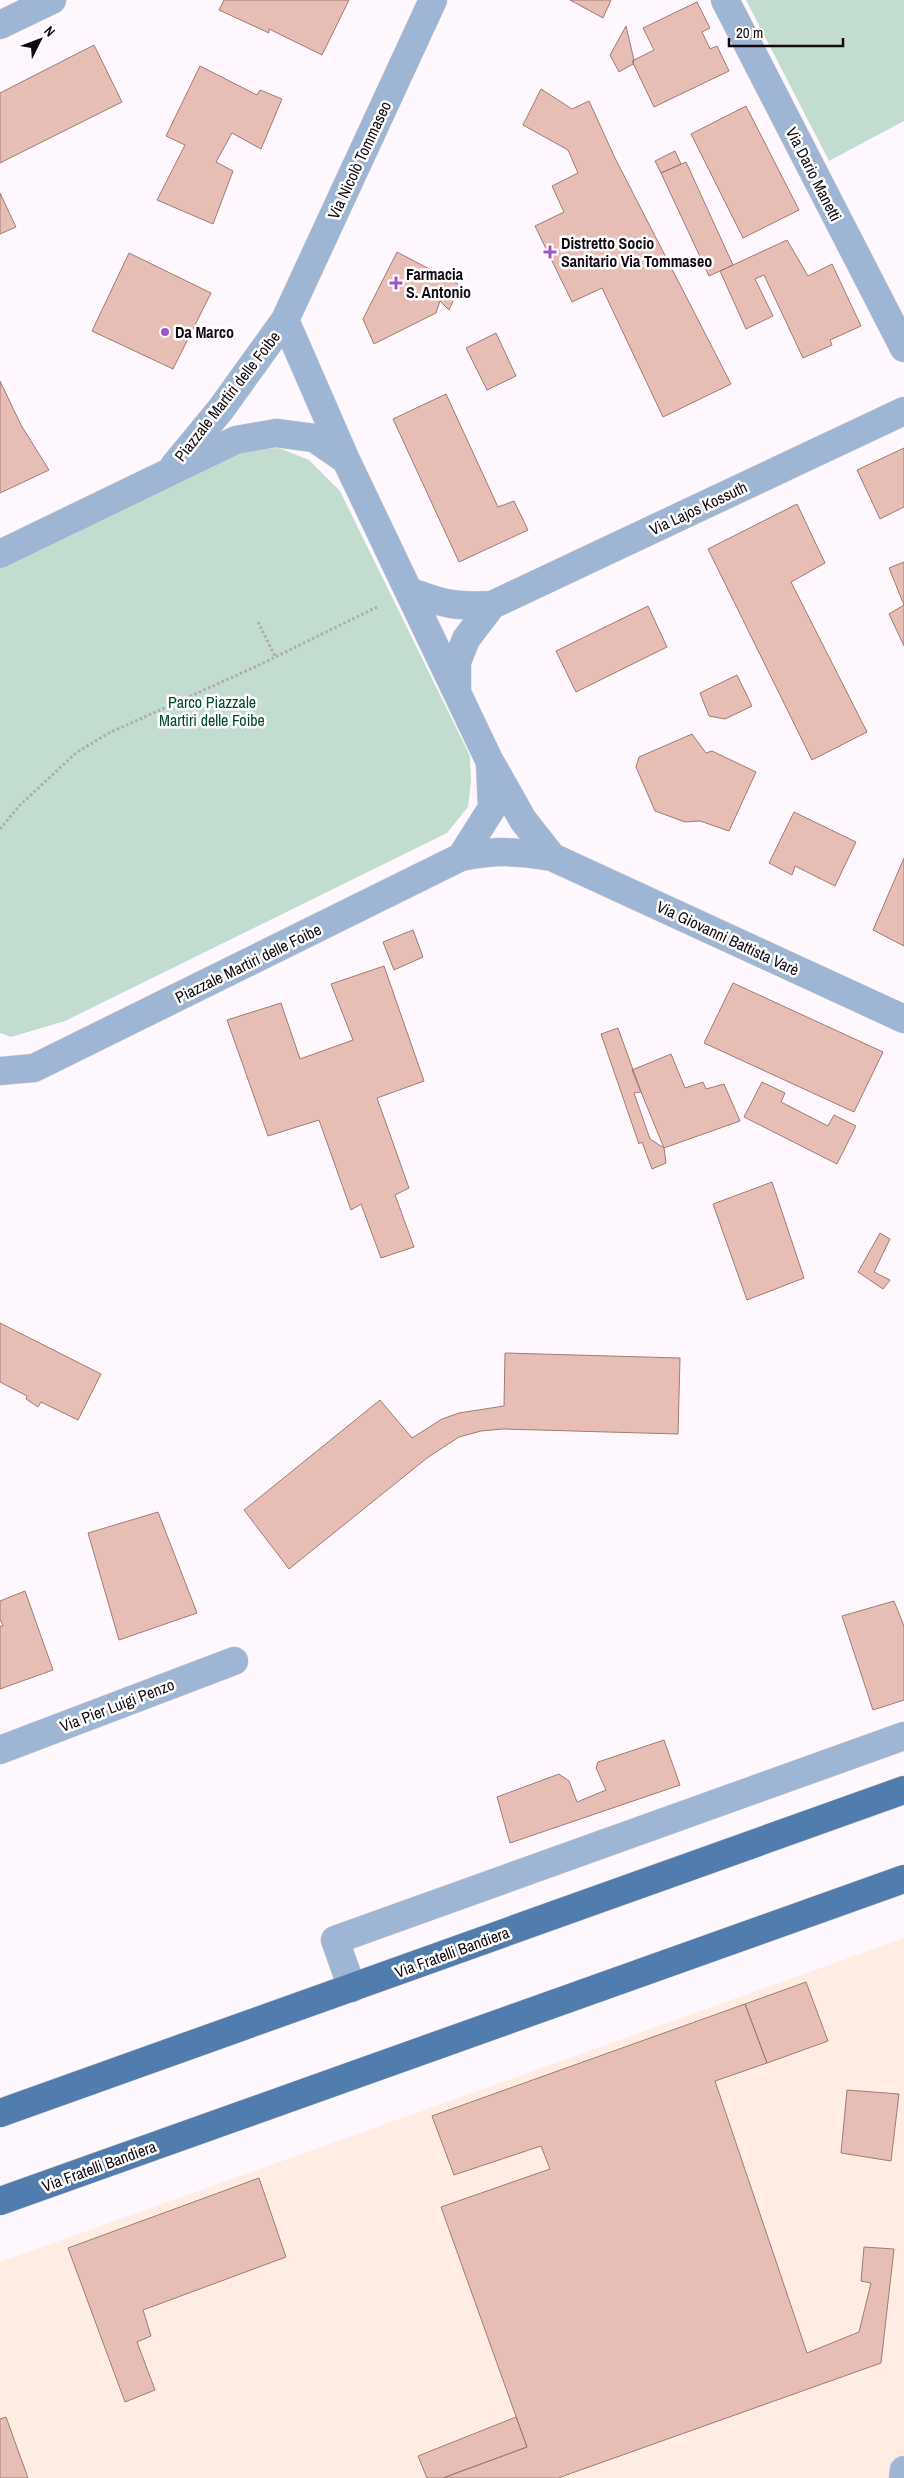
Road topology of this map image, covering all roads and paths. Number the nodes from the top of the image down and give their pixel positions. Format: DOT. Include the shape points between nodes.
graph roads {
  1 [pos="52,0"];
  2 [pos="433,0"];
  3 [pos="725,0"];
  4 [pos="0,26"];
  5 [pos="285,320"];
  6 [pos="904,348"];
  7 [pos="904,411"];
  8 [pos="346,460"];
  9 [pos="167,474"];
  10 [pos="0,554"];
  11 [pos="409,591"];
  12 [pos="492,605"];
  13 [pos="258,622"];
  14 [pos="275,656"];
  15 [pos="457,692"];
  16 [pos="490,762"];
  17 [pos="0,829"];
  18 [pos="462,857"];
  19 [pos="552,857"];
  20 [pos="904,1019"];
  21 [pos="34,1068"];
  22 [pos="0,1072"];
  23 [pos="0,1086"];
  24 [pos="234,1661"];
  25 [pos="904,1736"];
  26 [pos="0,1750"];
  27 [pos="904,1790"];
  28 [pos="904,1879"];
  29 [pos="352,1988"];
  30 [pos="0,2113"];
  31 [pos="0,2201"];
  32 [pos="904,2470"];
  33 [pos="903,2478"];
  1 -- 4 [label="street"];
  2 -- 5 [label="street, Via Nicolò Tommaseo"];
  3 -- 6 [label="street, Via Dario Manetti"];
  5 -- 8 [label="street, Piazzale Martiri delle Foibe"];
  5 -- 9 [label="street, Piazzale Martiri delle Foibe" via="221,409"];
  7 -- 12 [label="street, Via Lajos Kossuth"];
  8 -- 9 [label="street, Piazzale Martiri delle Foibe" via="314,438 276,433 236,440"];
  8 -- 11 [label="street, Piazzale Martiri delle Foibe"];
  9 -- 10 [label="street, Piazzale Martiri delle Foibe"];
  11 -- 12 [label="street" via="443,604"];
  11 -- 14 [label="path"];
  11 -- 15 [label="street, Piazzale Martiri delle Foibe"];
  12 -- 15 [label="street, Piazzale Martiri delle Foibe" via="466,639 457,662"];
  13 -- 14 [label="path"];
  14 -- 17 [label="path" via="109,733 77,752 20,805"];
  15 -- 16 [label="street, Piazzale Martiri delle Foibe"];
  16 -- 18 [label="street, Piazzale Martiri delle Foibe" via="492,808"];
  16 -- 19 [label="street, Piazzale Martiri delle Foibe" via="524,820"];
  18 -- 19 [label="street, Piazzale Martiri delle Foibe" via="491,851"];
  18 -- 21 [label="street, Piazzale Martiri delle Foibe"];
  19 -- 20 [label="street, Via Giovanni Battista Varè"];
  21 -- 22 [label="street, Piazzale Martiri delle Foibe"];
  21 -- 23 [label="street, Piazzale Martiri delle Foibe"];
  24 -- 26 [label="street, Via Pier Luigi Penzo"];
  25 -- 29 [label="street" via="335,1940"];
  27 -- 29 [label="main road, Via Fratelli Bandiera"];
  28 -- 31 [label="main road, Via Fratelli Bandiera"];
  29 -- 30 [label="main road, Via Fratelli Bandiera"];
  32 -- 33 [label="street"];
}
